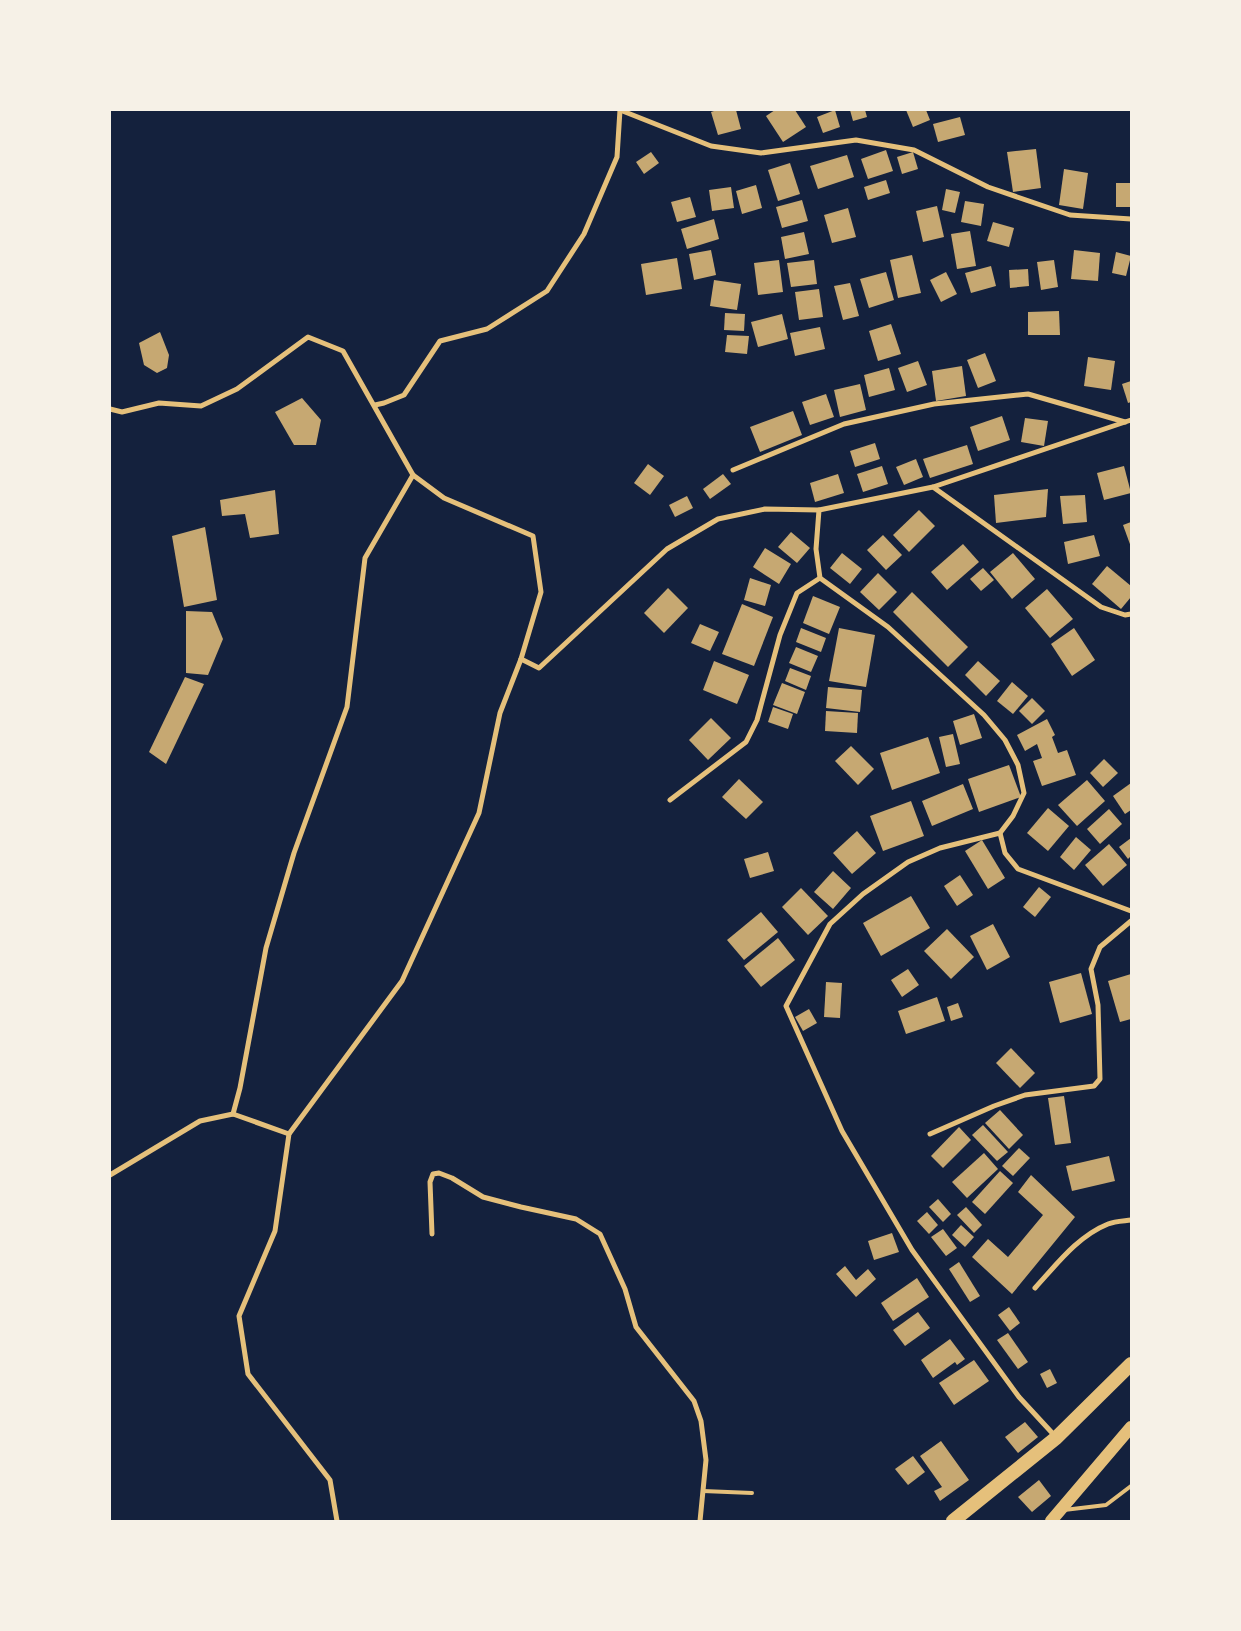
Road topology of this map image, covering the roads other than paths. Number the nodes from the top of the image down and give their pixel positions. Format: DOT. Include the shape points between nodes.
graph roads {
  1 [pos="620,110"];
  2 [pos="1131,219"];
  3 [pos="374,405"];
  4 [pos="110,408"];
  5 [pos="1131,420"];
  6 [pos="1124,422"];
  7 [pos="733,470"];
  8 [pos="413,476"];
  9 [pos="933,486"];
  10 [pos="819,510"];
  11 [pos="820,578"];
  12 [pos="1131,614"];
  13 [pos="521,659"];
  14 [pos="670,800"];
  15 [pos="1000,833"];
  16 [pos="1131,911"];
  17 [pos="1131,921"];
  18 [pos="233,1114"];
  19 [pos="289,1134"];
  20 [pos="930,1134"];
  21 [pos="110,1175"];
  22 [pos="1131,1220"];
  23 [pos="432,1234"];
  24 [pos="1036,1288"];
  25 [pos="1131,1364"];
  26 [pos="1131,1427"];
  27 [pos="1056,1438"];
  28 [pos="1131,1486"];
  29 [pos="703,1490"];
  30 [pos="752,1493"];
  31 [pos="1055,1516"];
  32 [pos="337,1521"];
  33 [pos="700,1521"];
  34 [pos="952,1521"];
  1 -- 2 [label="street" via="711,146 761,153 856,140 914,150 988,187 1070,215"];
  1 -- 3 [label="street" via="617,157 584,234 546,291 486,329 440,341 404,395"];
  3 -- 4 [label="street" via="343,351 308,337 237,389 201,406 159,403 122,412"];
  3 -- 8 [label="street"];
  5 -- 6 [label="street"];
  6 -- 7 [label="street" via="1028,394 934,404 844,424"];
  6 -- 9 [label="street"];
  8 -- 13 [label="street" via="444,498 533,536 541,592"];
  8 -- 18 [label="street" via="365,558 348,708 294,853 266,948"];
  9 -- 10 [label="street"];
  9 -- 12 [label="street" via="1101,608"];
  10 -- 11 [label="street" via="816,549"];
  10 -- 13 [label="street" via="765,509 718,519 667,549 539,668"];
  11 -- 14 [label="street" via="797,593 780,635 757,720 746,742"];
  11 -- 15 [label="street" via="888,627 984,715 1005,740 1018,764 1024,793"];
  13 -- 19 [label="street" via="500,713 479,813 402,981"];
  15 -- 16 [label="street" via="1005,853 1018,869"];
  15 -- 27 [label="street" via="940,848 908,862 863,894 830,924 786,1006 842,1131 912,1250 1019,1397"];
  17 -- 20 [label="street" via="1100,947 1091,969 1098,1004 1100,1079 1094,1086 1024,1095"];
  18 -- 19 [label="street"];
  18 -- 21 [label="street" via="200,1121"];
  19 -- 32 [label="street" via="275,1231 239,1316 248,1374 330,1480"];
  22 -- 24 [label="street" via="1109,1223 1089,1234"];
  23 -- 29 [label="street" via="430,1182 433,1174 439,1173 483,1197 576,1219 600,1234 625,1290 636,1327 694,1401 701,1421 706,1460"];
  25 -- 27 [label="highway"];
  26 -- 31 [label="main road"];
  27 -- 34 [label="highway"];
  28 -- 31 [label="lane" via="1106,1505"];
  29 -- 30 [label="lane"];
  29 -- 33 [label="street"];
}
